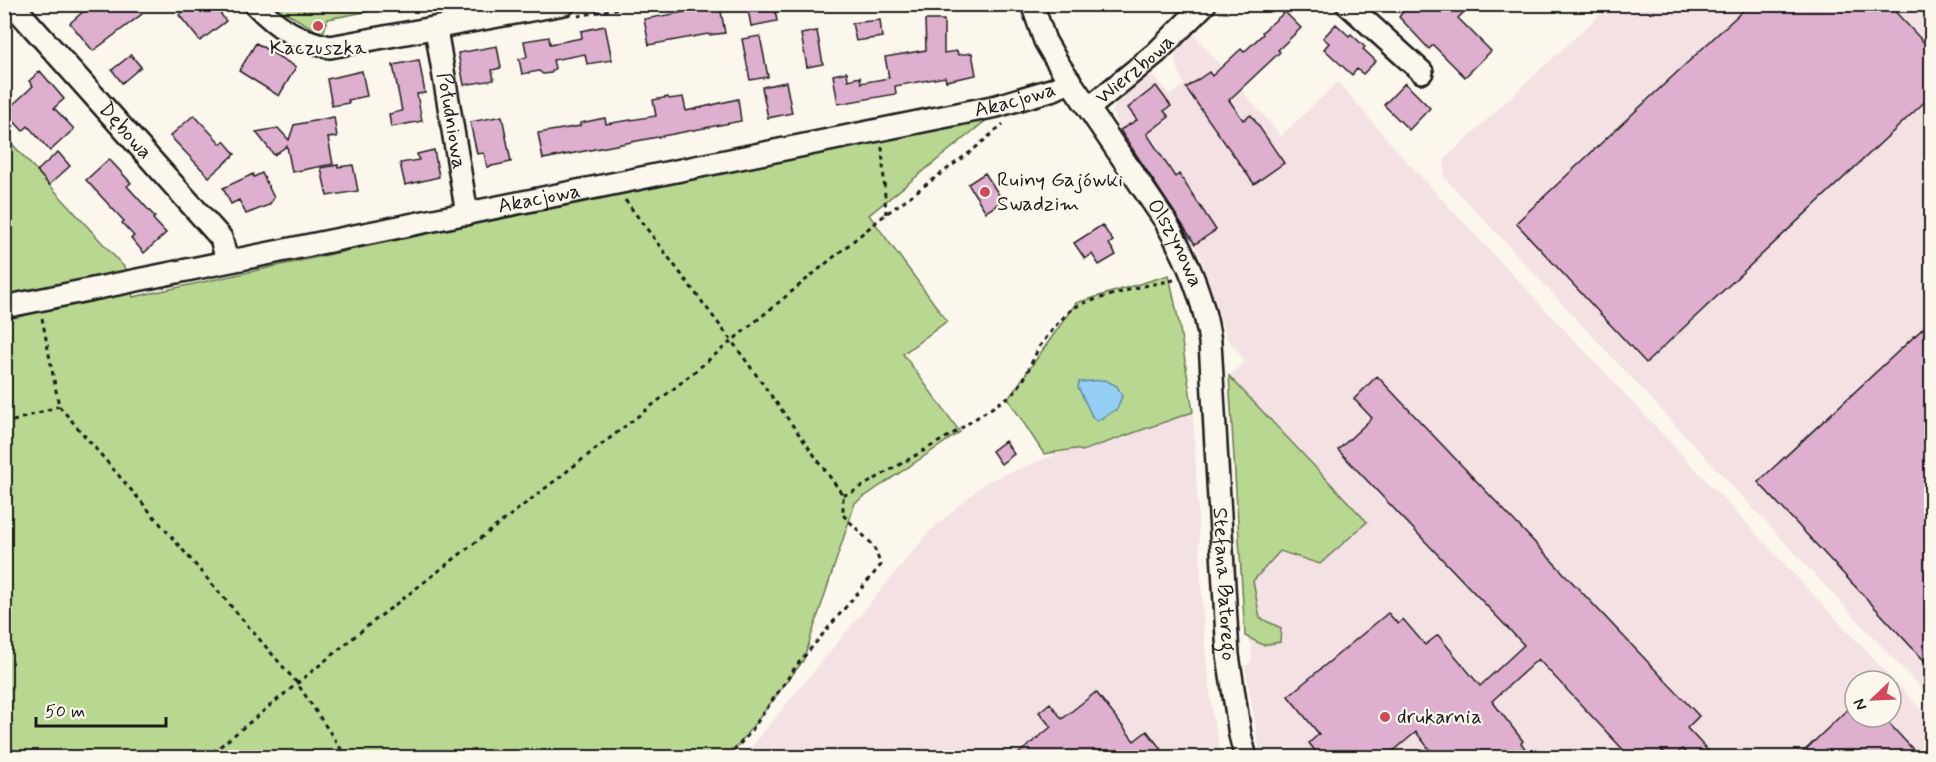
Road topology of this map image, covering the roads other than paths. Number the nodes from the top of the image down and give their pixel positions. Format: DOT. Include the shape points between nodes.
graph roads {
  1 [pos="12,4"];
  2 [pos="255,4"];
  3 [pos="564,4"];
  4 [pos="1032,4"];
  5 [pos="1204,4"];
  6 [pos="1347,4"];
  7 [pos="495,11"];
  8 [pos="436,29"];
  9 [pos="1422,72"];
  10 [pos="1070,81"];
  11 [pos="1089,108"];
  12 [pos="467,214"];
  13 [pos="227,261"];
  14 [pos="4,307"];
  15 [pos="1214,410"];
  16 [pos="1246,758"];
  1 -- 13 [label="street, Dębowa" via="221,238"];
  2 -- 8 [label="street" via="285,31 330,47"];
  3 -- 7 [label="street"];
  4 -- 10 [label="street, Olszynowa" via="1046,41"];
  5 -- 11 [label="street, Wierzbowa" via="1156,53"];
  6 -- 9 [label="street"];
  7 -- 8 [label="street"];
  8 -- 12 [label="street, Południowa"];
  10 -- 11 [label="street, Olszynowa"];
  10 -- 12 [label="street, Akacjowa" via="997,106"];
  11 -- 15 [label="street, Olszynowa" via="1164,219 1192,274 1209,331"];
  12 -- 13 [label="street, Akacjowa"];
  13 -- 14 [label="street, Akacjowa"];
  15 -- 16 [label="street, Stefana Batorego" via="1228,655"];
}
